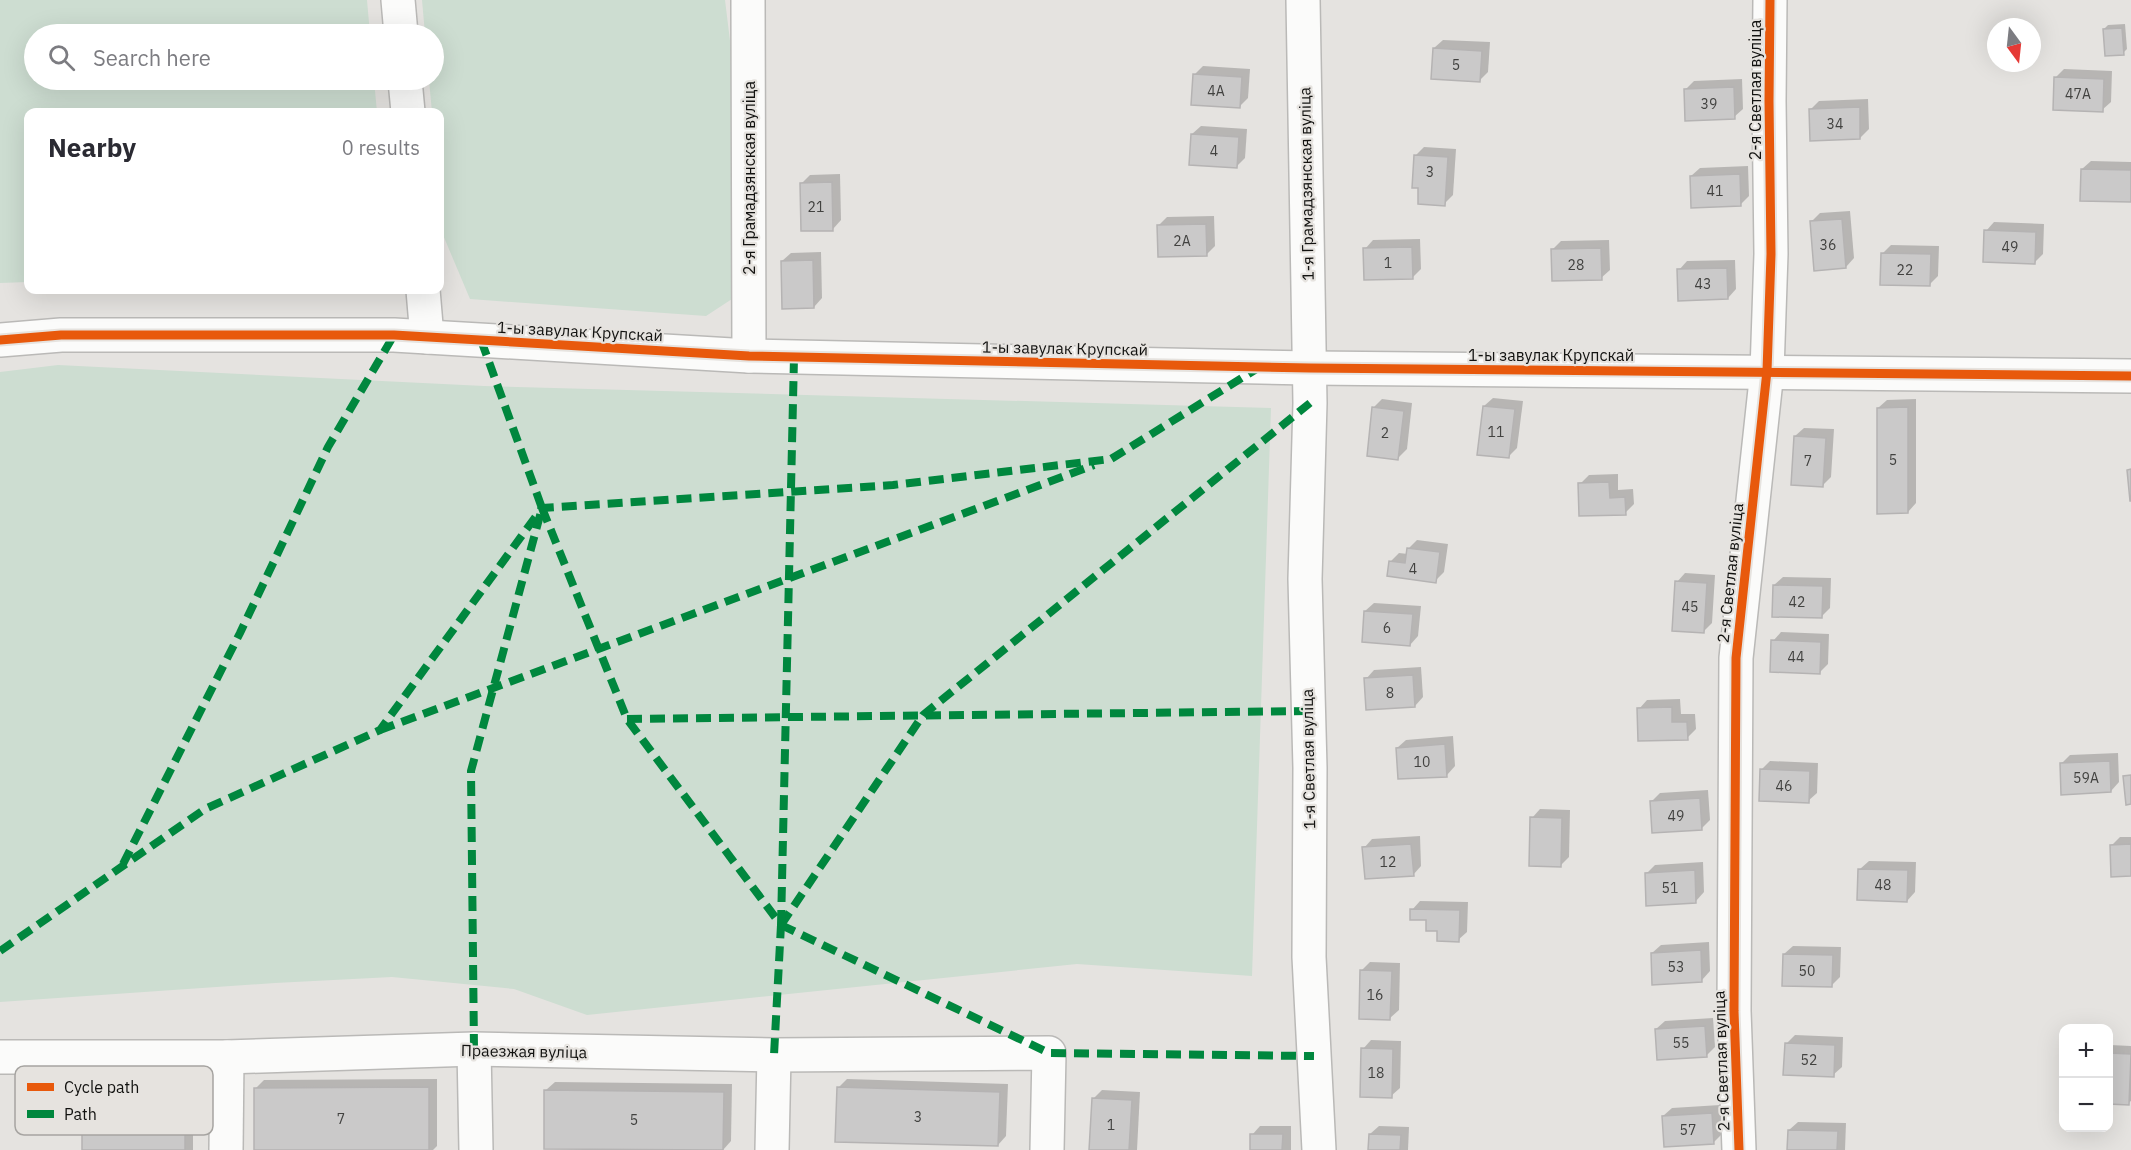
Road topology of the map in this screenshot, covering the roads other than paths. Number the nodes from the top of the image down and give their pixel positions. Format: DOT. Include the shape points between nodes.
graph roads {
  1 [pos="398,0"];
  2 [pos="748,0"];
  3 [pos="1303,0"];
  4 [pos="1770,0"];
  5 [pos="400,24"];
  6 [pos="406,90"];
  7 [pos="408,108"];
  8 [pos="423,294"];
  9 [pos="427,337"];
  10 [pos="0,340"];
  11 [pos="748,356"];
  12 [pos="1310,368"];
  13 [pos="1767,371"];
  14 [pos="2131,376"];
  15 [pos="474,1049"];
  16 [pos="774,1055"];
  17 [pos="0,1057"];
  18 [pos="227,1057"];
  19 [pos="226,1150"];
  20 [pos="476,1150"];
  21 [pos="772,1150"];
  22 [pos="1047,1150"];
  23 [pos="1319,1150"];
  24 [pos="1739,1150"];
  1 -- 5 [label="street"];
  2 -- 11 [label="street, 2-я Грамадзянская вуліца"];
  3 -- 12 [label="street, 1-я Грамадзянская вуліца"];
  4 -- 13 [label="street, 2-я Светлая вуліца" via="1771,254"];
  6 -- 7 [label="street"];
  8 -- 9 [label="street"];
  9 -- 10 [label="street, 1-ы завулак Крупскай" via="61,335"];
  9 -- 11 [label="street, 1-ы завулак Крупскай"];
  11 -- 12 [label="street, 1-ы завулак Крупскай"];
  12 -- 13 [label="street, 1-ы завулак Крупскай"];
  12 -- 23 [label="street, 1-я Светлая вуліца" via="1305,579 1309,957"];
  13 -- 14 [label="street, 1-ы завулак Крупскай"];
  13 -- 24 [label="street, 2-я Светлая вуліца" via="1736,657 1734,1011"];
  15 -- 16 [label="street, Праезжая вуліца"];
  15 -- 18 [label="street, Праезжая вуліца"];
  15 -- 20 [label="street"];
  16 -- 21 [label="street"];
  16 -- 22 [label="street, Праезжая вуліца" via="1049,1053"];
  17 -- 18 [label="street, Праезжая вуліца"];
  18 -- 19 [label="street"];
}
